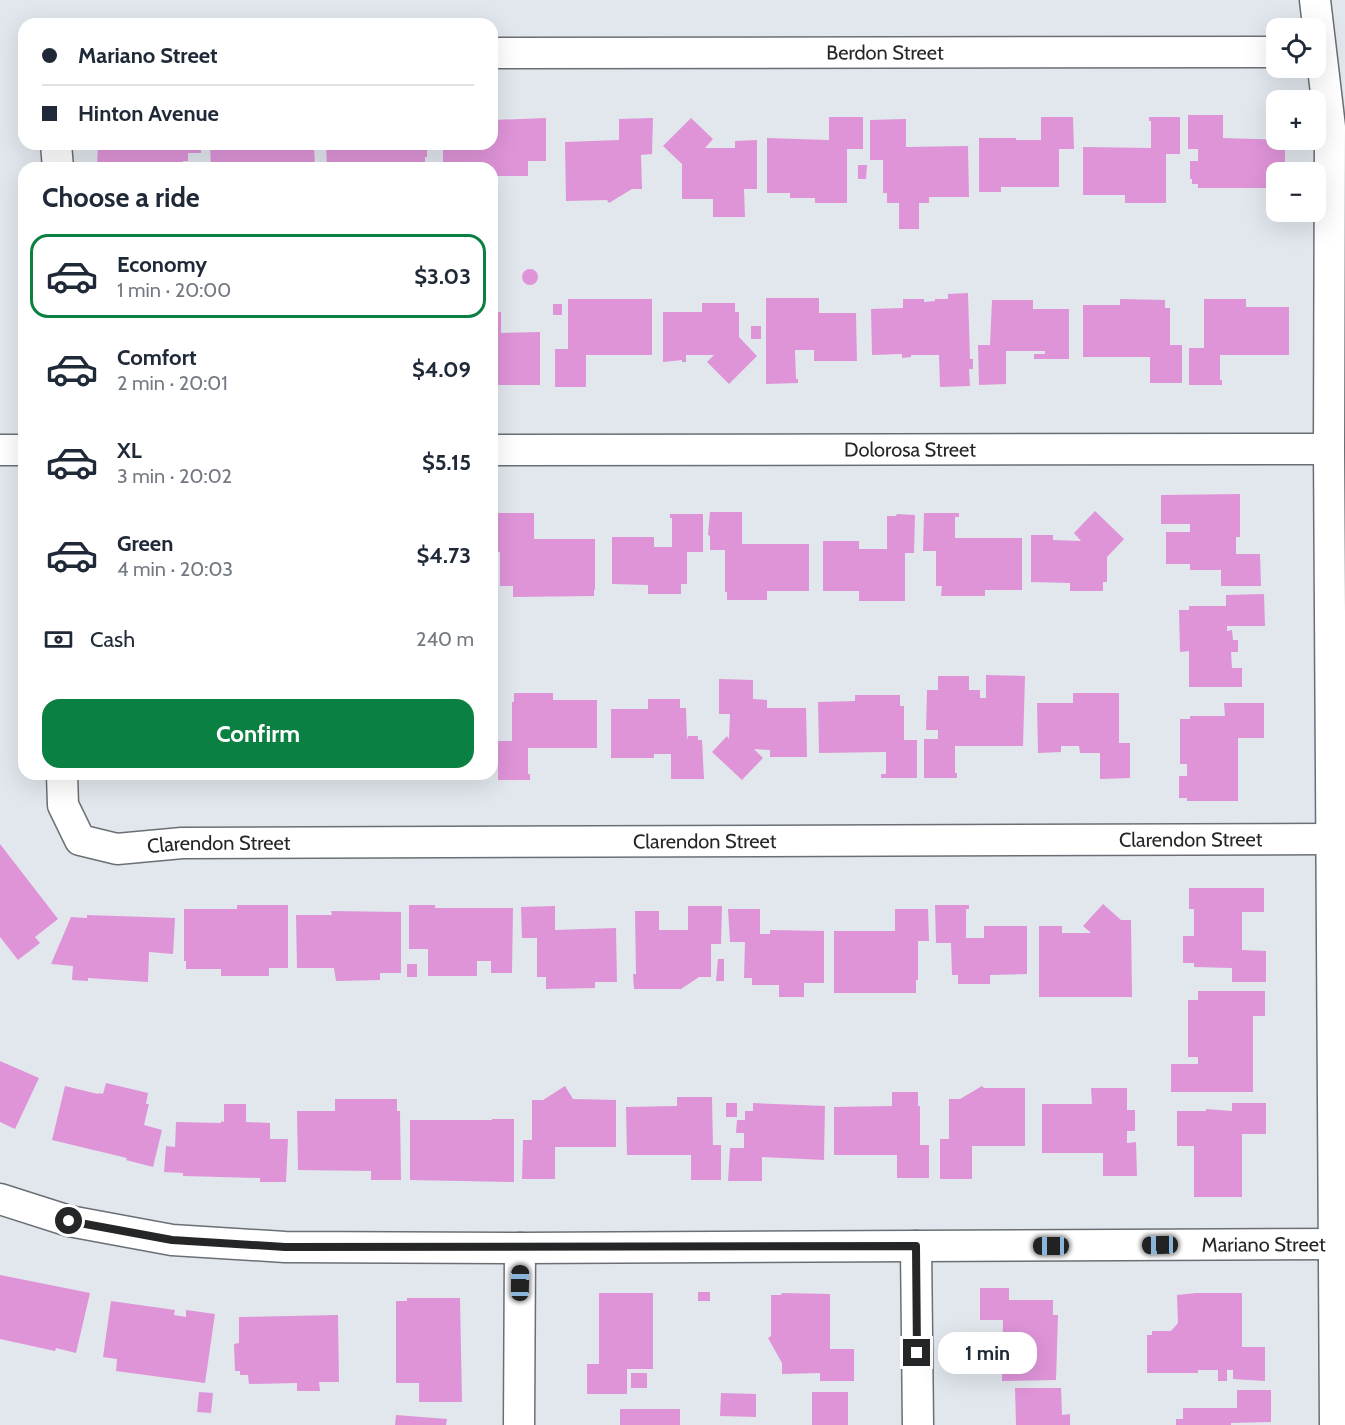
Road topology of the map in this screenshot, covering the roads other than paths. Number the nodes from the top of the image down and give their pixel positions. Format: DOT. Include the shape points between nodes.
graph roads {
  1 [pos="1315,0"];
  2 [pos="1266,52"];
  3 [pos="498,53"];
  4 [pos="1327,57"];
  5 [pos="1329,449"];
  6 [pos="0,450"];
  7 [pos="18,450"];
  8 [pos="498,450"];
  9 [pos="62,780"];
  10 [pos="1331,839"];
  11 [pos="0,1199"];
  12 [pos="1339,1244"];
  13 [pos="916,1246"];
  14 [pos="520,1248"];
  15 [pos="519,1425"];
  16 [pos="918,1425"];
  17 [pos="1335,1425"];
  1 -- 4 [label="street"];
  2 -- 3 [label="street, Berdon Street"];
  4 -- 5 [label="street"];
  5 -- 8 [label="street, Dolorosa Street"];
  5 -- 10 [label="street"];
  6 -- 7 [label="street"];
  9 -- 10 [label="street, Clarendon Street" via="63,806 80,840 117,849 194,843"];
  10 -- 12 [label="street"];
  11 -- 14 [label="street, Mariano Street" via="69,1221 172,1240 285,1247"];
  12 -- 13 [label="street, Mariano Street"];
  12 -- 17 [label="street"];
  13 -- 14 [label="street, Mariano Street"];
  13 -- 16 [label="street"];
  14 -- 15 [label="street"];
}
